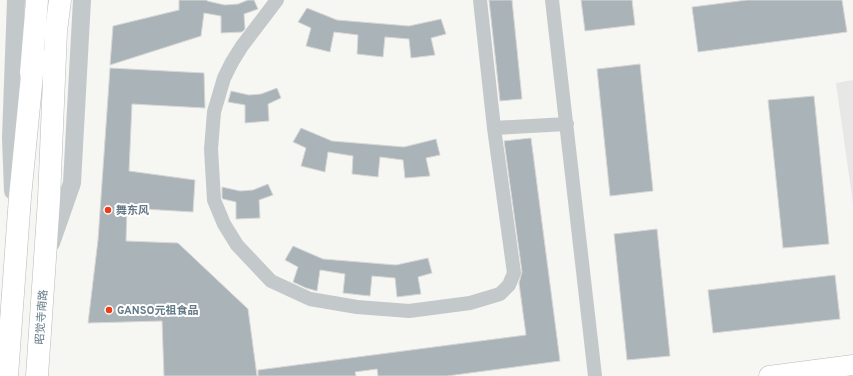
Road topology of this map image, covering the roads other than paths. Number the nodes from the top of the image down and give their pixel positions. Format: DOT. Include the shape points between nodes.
graph roads {
  1 [pos="16,0"];
  2 [pos="38,0"];
  3 [pos="42,0"];
  4 [pos="60,0"];
  5 [pos="82,0"];
  6 [pos="277,0"];
  7 [pos="480,0"];
  8 [pos="552,0"];
  9 [pos="31,73"];
  10 [pos="566,124"];
  11 [pos="494,128"];
  12 [pos="15,252"];
  13 [pos="45,259"];
  14 [pos="6,290"];
  15 [pos="853,365"];
  16 [pos="7,376"];
  17 [pos="37,376"];
  18 [pos="595,376"];
  19 [pos="769,376"];
  1 -- 12 [label="street" via="11,138"];
  2 -- 9 [label="main road"];
  3 -- 9 [label="main road"];
  4 -- 13 [label="main road, 昭觉寺南路" via="56,31"];
  5 -- 13 [label="street" via="72,183"];
  6 -- 11 [label="street" via="242,46 224,78 214,112 210,149 214,200 224,224 237,245 271,281 310,298 357,307 408,311 470,303 500,294 509,285 514,273"];
  7 -- 11 [label="street"];
  8 -- 10 [label="street"];
  9 -- 12 [label="main road"];
  10 -- 11 [label="street"];
  10 -- 18 [label="street"];
  12 -- 14 [label="main road"];
  13 -- 17 [label="main road, 昭觉寺南路"];
  14 -- 16 [label="main road"];
  15 -- 19 [label="main road"];
}
